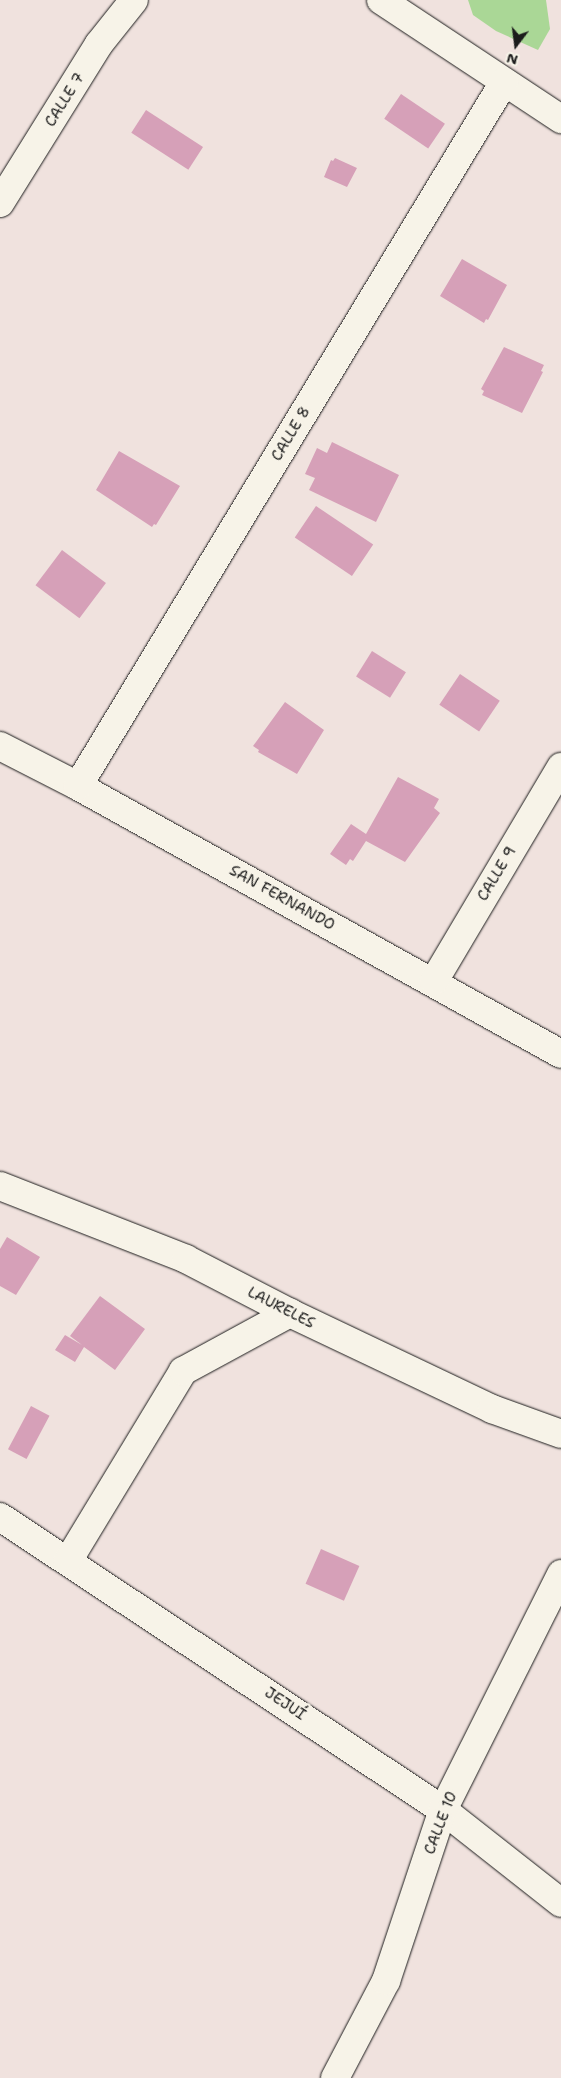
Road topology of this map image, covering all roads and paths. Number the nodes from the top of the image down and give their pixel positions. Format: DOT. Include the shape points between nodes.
graph roads {
  1 [pos="134,0"];
  2 [pos="381,0"];
  3 [pos="504,82"];
  4 [pos="561,119"];
  5 [pos="0,203"];
  6 [pos="0,746"];
  7 [pos="561,767"];
  8 [pos="78,786"];
  9 [pos="434,981"];
  10 [pos="561,1054"];
  11 [pos="0,1186"];
  12 [pos="290,1313"];
  13 [pos="561,1434"];
  14 [pos="0,1517"];
  15 [pos="68,1561"];
  16 [pos="561,1574"];
  17 [pos="443,1810"];
  18 [pos="561,1903"];
  19 [pos="335,2078"];
  1 -- 5 [label="street, CALLE 7" via="99,44"];
  2 -- 3 [label="street"];
  3 -- 4 [label="street"];
  3 -- 8 [label="street, CALLE 8"];
  6 -- 8 [label="street, SAN FERNANDO"];
  7 -- 9 [label="street, CALLE 9"];
  8 -- 9 [label="street, SAN FERNANDO"];
  9 -- 10 [label="street, SAN FERNANDO"];
  11 -- 12 [label="street, LAURELES" via="186,1259"];
  12 -- 13 [label="street, LAURELES" via="492,1409"];
  12 -- 15 [label="street" via="183,1371"];
  14 -- 15 [label="street, JEJUÍ"];
  15 -- 17 [label="street, JEJUÍ"];
  16 -- 17 [label="street, CALLE 10"];
  17 -- 18 [label="street, JEJUÍ"];
  17 -- 19 [label="street, CALLE 10" via="386,1982"];
}
